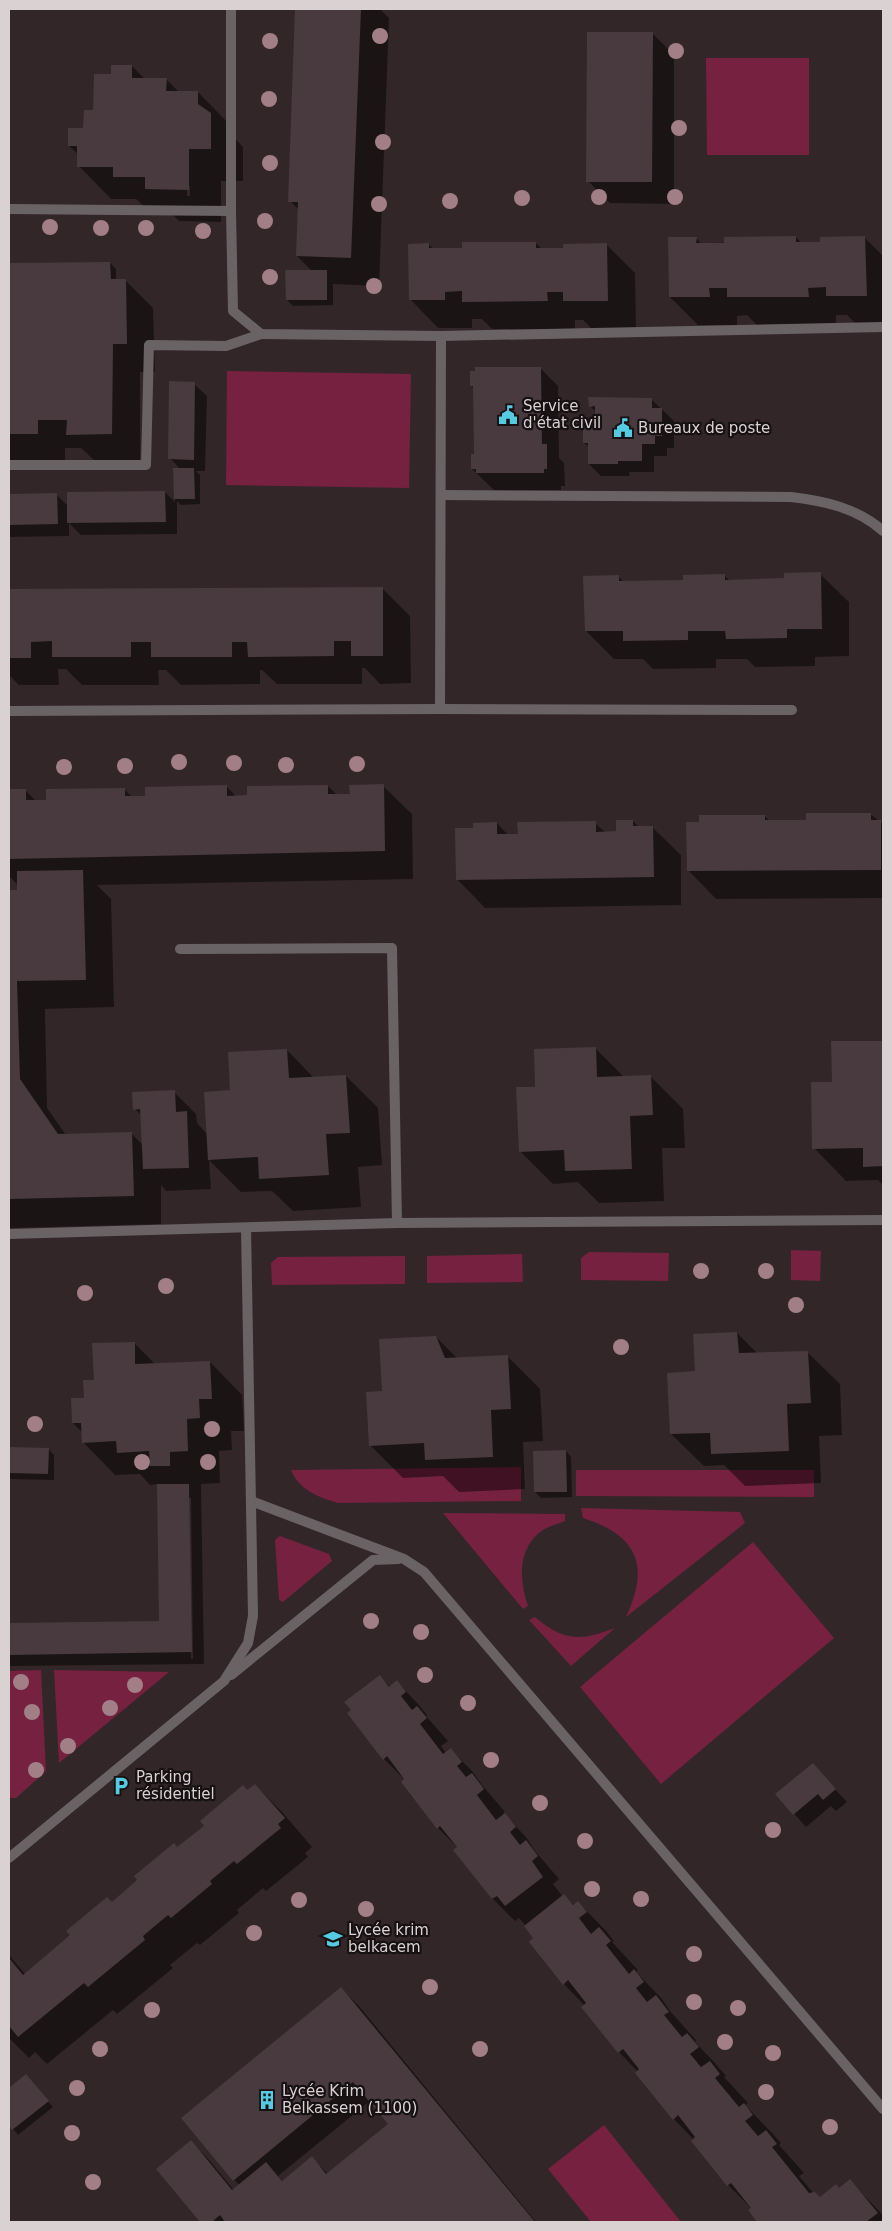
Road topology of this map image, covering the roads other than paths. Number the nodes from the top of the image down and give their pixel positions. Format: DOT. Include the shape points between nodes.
graph roads {
  1 [pos="231,9"];
  2 [pos="9,208"];
  3 [pos="230,211"];
  4 [pos="883,327"];
  5 [pos="261,334"];
  6 [pos="441,336"];
  7 [pos="9,465"];
  8 [pos="441,495"];
  9 [pos="883,531"];
  10 [pos="440,709"];
  11 [pos="792,710"];
  12 [pos="9,711"];
  13 [pos="180,949"];
  14 [pos="883,1220"];
  15 [pos="397,1223"];
  16 [pos="246,1228"];
  17 [pos="9,1234"];
  18 [pos="251,1501"];
  19 [pos="404,1559"];
  20 [pos="224,1681"];
  21 [pos="9,1858"];
  22 [pos="883,2109"];
  1 -- 3 [label="street"];
  2 -- 3 [label="street"];
  3 -- 5 [label="street" via="233,311"];
  4 -- 6 [label="street"];
  5 -- 6 [label="street"];
  5 -- 7 [label="street" via="226,346 149,345 146,465"];
  6 -- 8 [label="street"];
  8 -- 9 [label="street" via="792,497 814,499 855,512 870,519"];
  8 -- 10 [label="street"];
  10 -- 11 [label="street"];
  10 -- 12 [label="street"];
  13 -- 15 [label="street" via="392,948"];
  14 -- 15 [label="street"];
  15 -- 16 [label="street"];
  16 -- 17 [label="street"];
  16 -- 18 [label="street"];
  18 -- 19 [label="street"];
  18 -- 20 [label="street" via="253,1616 248,1643"];
  19 -- 20 [label="street" via="373,1560"];
  19 -- 22 [label="street" via="424,1572"];
  20 -- 21 [label="street"];
}
